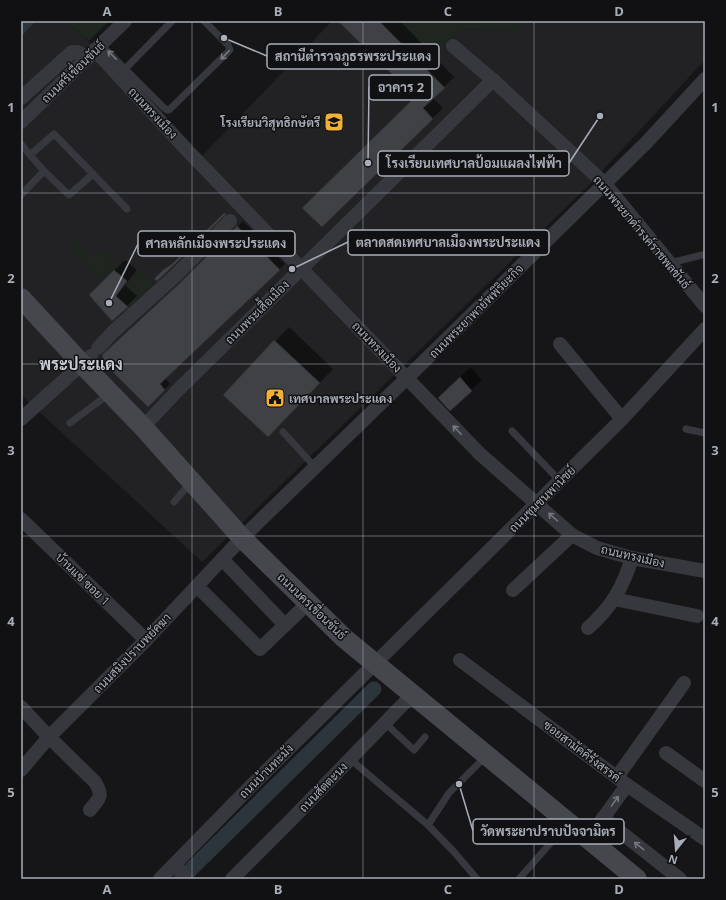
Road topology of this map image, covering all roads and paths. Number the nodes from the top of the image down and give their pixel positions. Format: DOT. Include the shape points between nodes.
graph roads {
  1 [pos="125,21"];
  2 [pos="172,21"];
  3 [pos="204,21"];
  4 [pos="453,46"];
  5 [pos="95,51"];
  6 [pos="125,69"];
  7 [pos="705,79"];
  8 [pos="493,80"];
  9 [pos="21,98"];
  10 [pos="21,122"];
  11 [pos="21,144"];
  12 [pos="30,155"];
  13 [pos="44,172"];
  14 [pos="93,174"];
  15 [pos="605,184"];
  16 [pos="21,195"];
  17 [pos="127,209"];
  18 [pos="230,221"];
  19 [pos="702,255"];
  20 [pos="670,263"];
  21 [pos="302,268"];
  22 [pos="21,298"];
  23 [pos="705,306"];
  24 [pos="705,329"];
  25 [pos="560,344"];
  26 [pos="90,356"];
  27 [pos="407,378"];
  28 [pos="111,393"];
  29 [pos="21,419"];
  30 [pos="622,419"];
  31 [pos="70,423"];
  32 [pos="143,427"];
  33 [pos="686,429"];
  34 [pos="282,432"];
  35 [pos="512,432"];
  36 [pos="705,433"];
  37 [pos="315,467"];
  38 [pos="560,481"];
  39 [pos="192,482"];
  40 [pos="174,502"];
  41 [pos="537,503"];
  42 [pos="21,519"];
  43 [pos="572,535"];
  44 [pos="242,538"];
  45 [pos="632,558"];
  46 [pos="222,559"];
  47 [pos="705,571"];
  48 [pos="197,586"];
  49 [pos="513,590"];
  50 [pos="614,599"];
  51 [pos="308,602"];
  52 [pos="697,616"];
  53 [pos="285,625"];
  54 [pos="588,628"];
  55 [pos="146,640"];
  56 [pos="460,660"];
  57 [pos="374,664"];
  58 [pos="684,683"];
  59 [pos="412,695"];
  60 [pos="21,707"];
  61 [pos="385,723"];
  62 [pos="49,737"];
  63 [pos="425,737"];
  64 [pos="666,753"];
  65 [pos="487,756"];
  66 [pos="350,759"];
  67 [pos="21,770"];
  68 [pos="622,781"];
  69 [pos="705,781"];
  70 [pos="90,810"];
  71 [pos="603,818"];
  72 [pos="569,823"];
  73 [pos="428,825"];
  74 [pos="588,839"];
  75 [pos="705,839"];
  76 [pos="180,871"];
  77 [pos="234,878"];
  78 [pos="160,879"];
  79 [pos="477,879"];
  80 [pos="519,879"];
  81 [pos="637,879"];
  82 [pos="680,879"];
  1 -- 5 [label="street, ถนนศรีเขื่อนขันธ์"];
  2 -- 6 [label="lane"];
  3 -- 6 [label="lane, one-way" via="230,50 169,110"];
  4 -- 8 [label="street, ถนนพระยาดำรงค์ราชพลขันธ์"];
  6 -- 5 [label="lane, one-way"];
  5 -- 9 [label="street" via="72,52"];
  5 -- 10 [label="street, ถนนศรีเขื่อนขันธ์"];
  5 -- 21 [label="street, ถนนทรงเมือง"];
  7 -- 15 [label="street, ถนนพระยาพายัพพิริยะกิจ"];
  8 -- 15 [label="street, ถนนพระยาดำรงค์ราชพลขันธ์"];
  8 -- 21 [label="street, ถนนพระเสื้อเมือง"];
  11 -- 12 [label="lane"];
  12 -- 13 [label="lane"];
  12 -- 14 [label="lane" via="54,134"];
  13 -- 14 [label="lane" via="69,195"];
  13 -- 16 [label="lane"];
  14 -- 17 [label="lane"];
  15 -- 20 [label="street, ถนนพระยาดำรงค์ราชพลขันธ์"];
  15 -- 27 [label="street, ถนนพระยาพายัพพิริยะกิจ"];
  18 -- 26 [label="street"];
  19 -- 20 [label="lane"];
  20 -- 23 [label="street, ถนนพระยาดำรงค์ราชพลขันธ์"];
  21 -- 27 [label="street, ถนนทรงเมือง"];
  21 -- 32 [label="street, ถนนพระเสื้อเมือง"];
  22 -- 26 [label="main road, ถนนนครเขื่อนขันธ์"];
  24 -- 30 [label="street, ถนนชุมชนพานิชย์"];
  25 -- 30 [label="street"];
  26 -- 28 [label="main road, ถนนนครเขื่อนขันธ์"];
  26 -- 29 [label="street"];
  27 -- 37 [label="street, ถนนพระยาพายัพพิริยะกิจ"];
  41 -- 27 [label="street, ถนนทรงเมือง, one-way" via="480,454"];
  28 -- 31 [label="lane"];
  28 -- 32 [label="main road, ถนนนครเขื่อนขันธ์"];
  30 -- 38 [label="street, ถนนชุมชนพานิชย์"];
  32 -- 39 [label="main road, ถนนนครเขื่อนขันธ์"];
  33 -- 36 [label="lane"];
  34 -- 37 [label="lane"];
  35 -- 38 [label="lane"];
  37 -- 44 [label="street, ถนนพระยาพายัพพิริยะกิจ"];
  38 -- 41 [label="street, ถนนชุมชนพานิชย์"];
  39 -- 40 [label="lane"];
  39 -- 44 [label="main road, ถนนนครเขื่อนขันธ์"];
  43 -- 41 [label="street, ถนนทรงเมือง, one-way"];
  41 -- 57 [label="street, ถนนชุมชนพานิชย์"];
  42 -- 55 [label="street, บ้านแซ่ ซอย 1"];
  43 -- 45 [label="street, ถนนทรงเมือง" via="597,548"];
  43 -- 49 [label="street"];
  44 -- 46 [label="street, ถนนสมิงปราบพยัคฆา"];
  44 -- 51 [label="main road, ถนนนครเขื่อนขันธ์"];
  45 -- 47 [label="street, ถนนทรงเมือง"];
  45 -- 50 [label="street" via="625,579"];
  46 -- 48 [label="street, ถนนสมิงปราบพยัคฆา"];
  46 -- 53 [label="street"];
  48 -- 53 [label="street" via="260,648"];
  48 -- 55 [label="street, ถนนสมิงปราบพยัคฆา"];
  50 -- 52 [label="street"];
  50 -- 54 [label="street"];
  51 -- 53 [label="street"];
  51 -- 57 [label="main road, ถนนนครเขื่อนขันธ์"];
  55 -- 62 [label="street, ถนนสมิงปราบพยัคฆา"];
  56 -- 68 [label="street, ซอยสามัคคีรังสรรค์"];
  57 -- 59 [label="main road, ถนนนครเขื่อนขันธ์"];
  57 -- 76 [label="street, ถนนบ้านทะมัง" via="251,786"];
  58 -- 68 [label="street"];
  59 -- 61 [label="street, ถนนสัตตะนง"];
  59 -- 65 [label="main road, ถนนนครเขื่อนขันธ์"];
  60 -- 62 [label="street"];
  61 -- 63 [label="lane" via="414,750"];
  61 -- 66 [label="street, ถนนสัตตะนง"];
  62 -- 67 [label="street, ถนนสมิงปราบพยัคฆา"];
  62 -- 70 [label="street" via="95,782 100,791 99,797"];
  64 -- 69 [label="street"];
  65 -- 72 [label="main road, ถนนนครเขื่อนขันธ์"];
  65 -- 73 [label="lane" via="449,793"];
  66 -- 73 [label="lane"];
  66 -- 77 [label="street, ถนนสัตตะนง"];
  71 -- 68 [label="street, one-way"];
  68 -- 75 [label="street, ซอยสามัคคีรังสรรค์"];
  71 -- 74 [label="street"];
  82 -- 71 [label="street, one-way"];
  72 -- 74 [label="main road, ถนนนครเขื่อนขันธ์"];
  72 -- 80 [label="lane"];
  73 -- 79 [label="lane"];
  74 -- 81 [label="main road, ถนนนครเขื่อนขันธ์"];
  76 -- 78 [label="street, ถนนบ้านทะมัง"];
}
